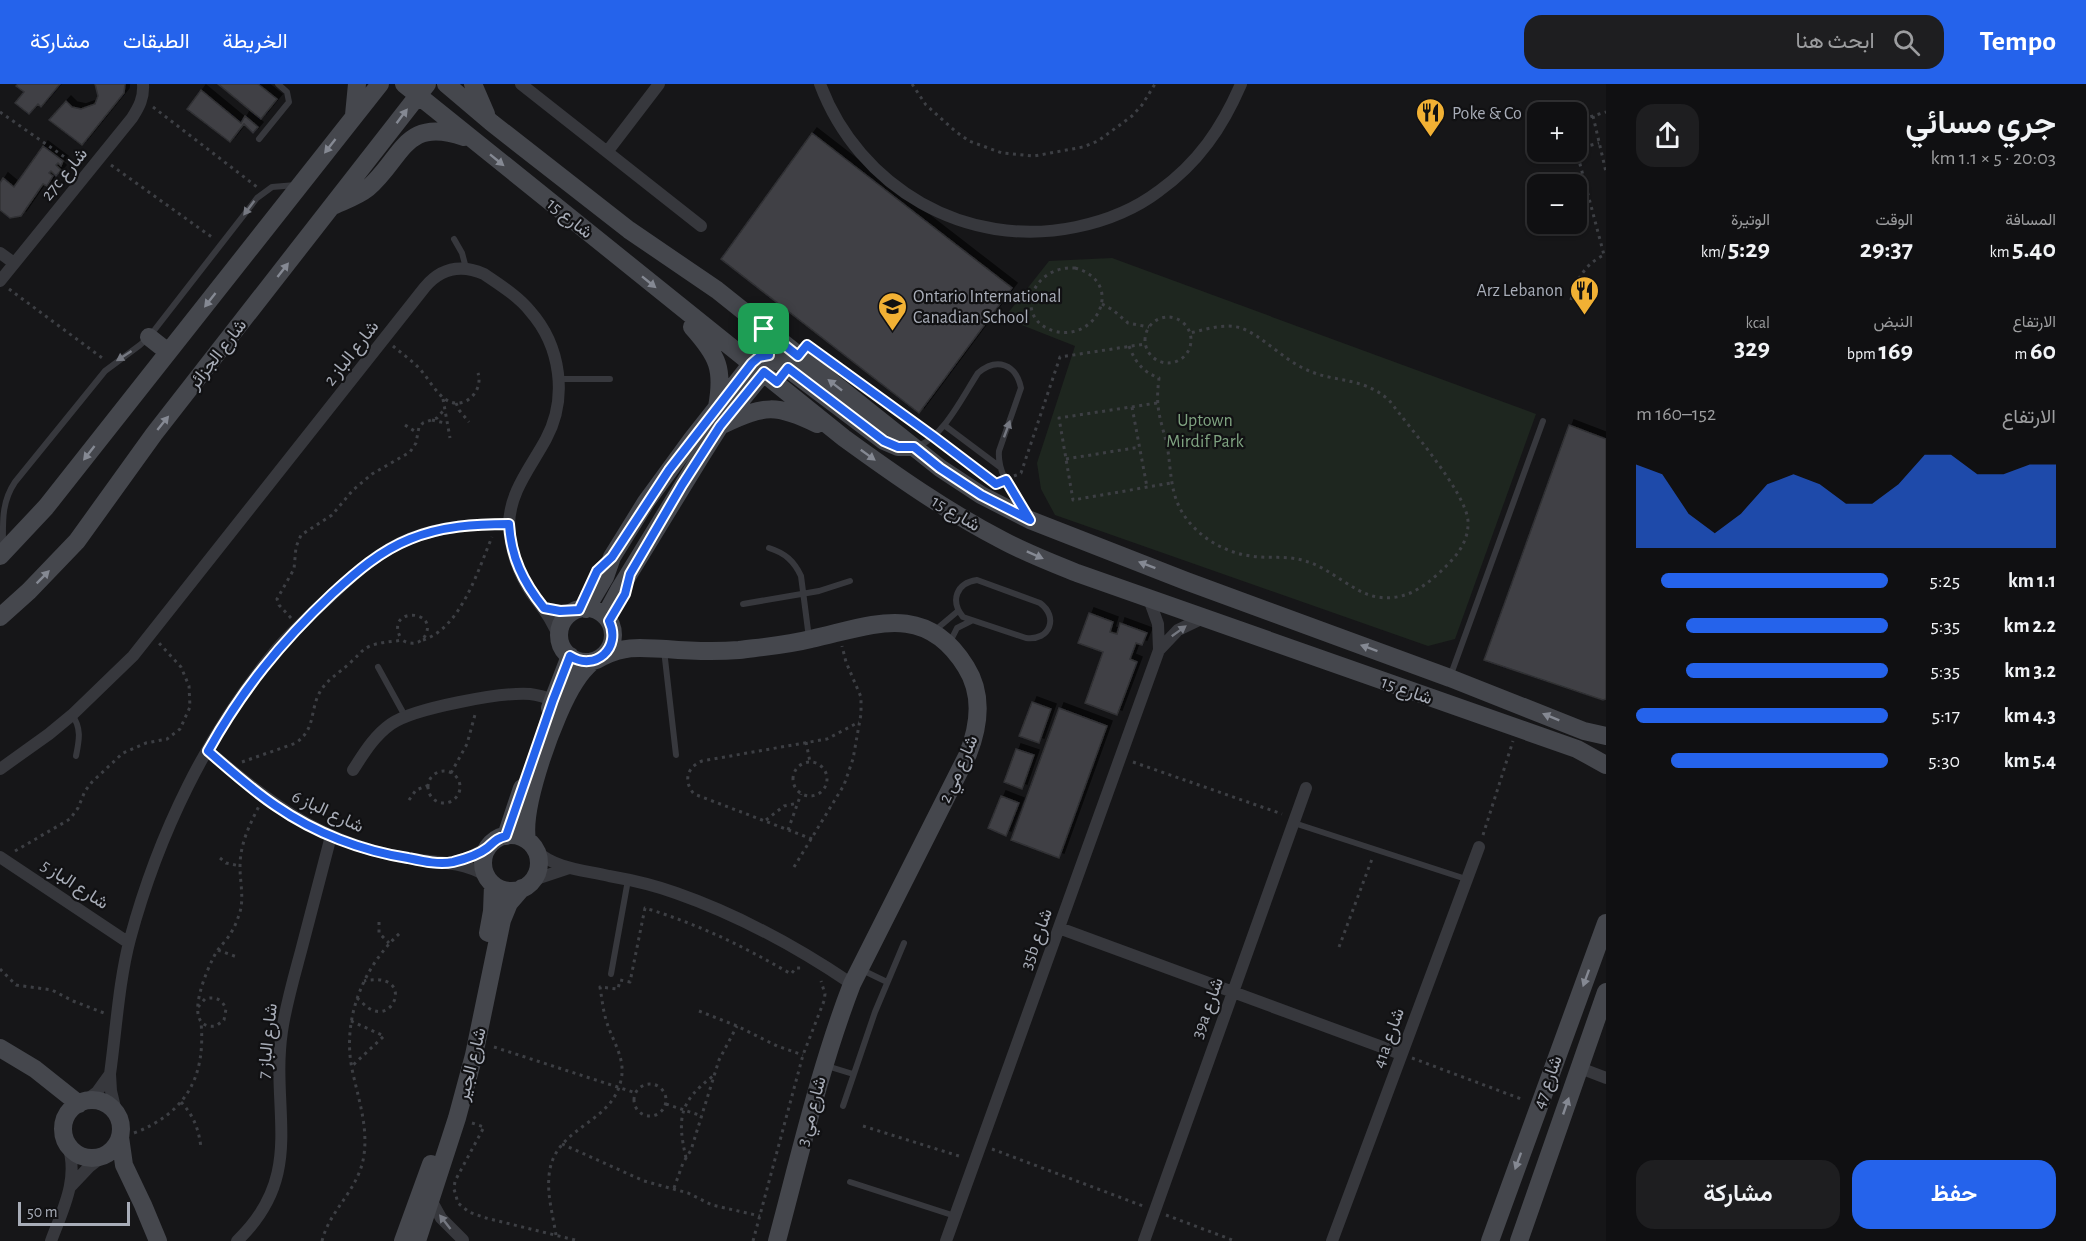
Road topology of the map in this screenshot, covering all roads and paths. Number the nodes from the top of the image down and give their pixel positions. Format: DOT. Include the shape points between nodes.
graph roads {
  1 [pos="143,84"];
  2 [pos="278,84"];
  3 [pos="357,84"];
  4 [pos="380,84"];
  5 [pos="446,84"];
  6 [pos="473,84"];
  7 [pos="521,84"];
  8 [pos="659,84"];
  9 [pos="820,84"];
  10 [pos="912,84"];
  11 [pos="1155,84"];
  12 [pos="1241,84"];
  13 [pos="416,87"];
  14 [pos="142,99"];
  15 [pos="0,112"];
  16 [pos="1606,112"];
  17 [pos="354,116"];
  18 [pos="1593,116"];
  19 [pos="1587,118"];
  20 [pos="492,123"];
  21 [pos="260,139"];
  22 [pos="472,140"];
  23 [pos="1599,143"];
  24 [pos="1587,146"];
  25 [pos="607,152"];
  26 [pos="100,158"];
  27 [pos="1580,162"];
  28 [pos="1606,172"];
  29 [pos="87,173"];
  30 [pos="299,185"];
  31 [pos="263,192"];
  32 [pos="333,206"];
  33 [pos="701,226"];
  34 [pos="454,239"];
  35 [pos="222,244"];
  36 [pos="0,253"];
  37 [pos="1605,254"];
  38 [pos="14,263"];
  39 [pos="466,268"];
  40 [pos="5,285"];
  41 [pos="1571,300"];
  42 [pos="1102,304"];
  43 [pos="681,308"];
  44 [pos="1149,327"];
  45 [pos="764,329"];
  46 [pos="1190,333"];
  47 [pos="149,337"];
  48 [pos="384,339"];
  49 [pos="1145,344"];
  50 [pos="1129,346"];
  51 [pos="168,352"];
  52 [pos="761,364"];
  53 [pos="111,365"];
  54 [pos="478,373"];
  55 [pos="559,379"];
  56 [pos="610,379"];
  57 [pos="442,397"];
  58 [pos="879,397"];
  59 [pos="456,403"];
  60 [pos="1157,403"];
  61 [pos="1132,407"];
  62 [pos="444,410"];
  63 [pos="718,417"];
  64 [pos="432,420"];
  65 [pos="1543,421"];
  66 [pos="469,422"];
  67 [pos="445,423"];
  68 [pos="405,425"];
  69 [pos="944,425"];
  70 [pos="416,432"];
  71 [pos="934,437"];
  72 [pos="450,438"];
  73 [pos="844,438"];
  74 [pos="914,447"];
  75 [pos="1140,447"];
  76 [pos="1066,459"];
  77 [pos="1000,467"];
  78 [pos="1006,480"];
  79 [pos="1171,483"];
  80 [pos="1147,487"];
  81 [pos="1030,520"];
  82 [pos="503,524"];
  83 [pos="769,548"];
  84 [pos="2,555"];
  85 [pos="612,557"];
  86 [pos="630,574"];
  87 [pos="850,581"];
  88 [pos="1186,581"];
  89 [pos="803,594"];
  90 [pos="1149,599"];
  91 [pos="742,604"];
  92 [pos="544,608"];
  93 [pos="1177,609"];
  94 [pos="580,610"];
  95 [pos="958,611"];
  96 [pos="0,616"];
  97 [pos="1203,618"];
  98 [pos="971,621"];
  99 [pos="608,622"];
  100 [pos="298,626"];
  101 [pos="841,633"];
  102 [pos="932,633"];
  103 [pos="152,635"];
  104 [pos="402,640"];
  105 [pos="809,640"];
  106 [pos="422,641"];
  107 [pos="949,645"];
  108 [pos="638,646"];
  109 [pos="565,649"];
  110 [pos="663,649"];
  111 [pos="1159,650"];
  112 [pos="598,659"];
  113 [pos="378,667"];
  114 [pos="1450,678"];
  115 [pos="478,700"];
  116 [pos="553,700"];
  117 [pos="72,715"];
  118 [pos="405,717"];
  119 [pos="859,722"];
  120 [pos="1517,728"];
  121 [pos="1606,736"];
  122 [pos="806,742"];
  123 [pos="208,751"];
  124 [pos="676,755"];
  125 [pos="76,756"];
  126 [pos="1120,757"];
  127 [pos="810,762"];
  128 [pos="1606,765"];
  129 [pos="0,769"];
  130 [pos="229,769"];
  131 [pos="353,771"];
  132 [pos="451,773"];
  133 [pos="429,785"];
  134 [pos="1306,788"];
  135 [pos="801,794"];
  136 [pos="264,797"];
  137 [pos="409,800"];
  138 [pos="798,803"];
  139 [pos="765,821"];
  140 [pos="1295,821"];
  141 [pos="788,830"];
  142 [pos="331,836"];
  143 [pos="506,836"];
  144 [pos="812,838"];
  145 [pos="531,846"];
  146 [pos="488,847"];
  147 [pos="1479,847"];
  148 [pos="1375,850"];
  149 [pos="1,858"];
  150 [pos="220,858"];
  151 [pos="450,863"];
  152 [pos="240,866"];
  153 [pos="794,867"];
  154 [pos="570,868"];
  155 [pos="1467,879"];
  156 [pos="489,880"];
  157 [pos="628,880"];
  158 [pos="527,884"];
  159 [pos="379,922"];
  160 [pos="1606,923"];
  161 [pos="1059,928"];
  162 [pos="400,933"];
  163 [pos="129,943"];
  164 [pos="389,943"];
  165 [pos="904,943"];
  166 [pos="1339,947"];
  167 [pos="218,950"];
  168 [pos="237,957"];
  169 [pos="0,969"];
  170 [pos="804,969"];
  171 [pos="611,974"];
  172 [pos="818,976"];
  173 [pos="856,976"];
  174 [pos="364,981"];
  175 [pos="887,982"];
  176 [pos="1232,992"];
  177 [pos="1606,992"];
  178 [pos="357,998"];
  179 [pos="198,1007"];
  180 [pos="699,1011"];
  181 [pos="118,1012"];
  182 [pos="351,1021"];
  183 [pos="201,1022"];
  184 [pos="737,1026"];
  185 [pos="494,1047"];
  186 [pos="0,1048"];
  187 [pos="1401,1054"];
  188 [pos="803,1055"];
  189 [pos="0,1062"];
  190 [pos="824,1065"];
  191 [pos="351,1066"];
  192 [pos="1580,1068"];
  193 [pos="110,1074"];
  194 [pos="853,1074"];
  195 [pos="714,1075"];
  196 [pos="1606,1078"];
  197 [pos="619,1088"];
  198 [pos="636,1093"];
  199 [pos="1540,1100"];
  200 [pos="181,1102"];
  201 [pos="82,1103"];
  202 [pos="666,1104"];
  203 [pos="843,1106"];
  204 [pos="683,1110"];
  205 [pos="117,1116"];
  206 [pos="702,1116"];
  207 [pos="64,1122"];
  208 [pos="472,1123"];
  209 [pos="863,1126"];
  210 [pos="120,1137"];
  211 [pos="562,1144"];
  212 [pos="68,1145"];
  213 [pos="981,1145"];
  214 [pos="201,1148"];
  215 [pos="104,1155"];
  216 [pos="686,1158"];
  217 [pos="975,1161"];
  218 [pos="850,1182"];
  219 [pos="71,1186"];
  220 [pos="674,1188"];
  221 [pos="432,1200"];
  222 [pos="1154,1211"];
  223 [pos="760,1216"];
  224 [pos="955,1216"];
  225 [pos="556,1235"];
  226 [pos="51,1241"];
  227 [pos="145,1241"];
  228 [pos="158,1241"];
  229 [pos="237,1241"];
  230 [pos="322,1241"];
  231 [pos="403,1241"];
  232 [pos="417,1241"];
  233 [pos="450,1241"];
  234 [pos="465,1241"];
  235 [pos="579,1241"];
  236 [pos="753,1241"];
  237 [pos="777,1241"];
  238 [pos="946,1241"];
  239 [pos="1144,1241"];
  240 [pos="1234,1241"];
  241 [pos="1332,1241"];
  242 [pos="1490,1241"];
  243 [pos="1519,1241"];
  1 -- 14 [label="street, 27c شارع"];
  2 -- 21 [label="lane" via="287,92 289,102"];
  3 -- 17 [label="street"];
  4 -- 17 [label="street"];
  5 -- 20 [label="street, شارع 15"];
  6 -- 20 [label="street"];
  7 -- 25 [label="street"];
  8 -- 25 [label="street"];
  9 -- 12 [label="street" via="844,134 893,185 922,205 955,219 989,229 1024,232 1060,231 1094,223 1158,192 1209,143"];
  10 -- 11 [label="path" via="926,105 969,141 1002,153 1034,156 1098,141 1138,110"];
  13 -- 22 [label="street, شارع 15"];
  32 -- 13 [label="street, شارع الجزائر, one-way"];
  14 -- 26 [label="street, 27c شارع"];
  14 -- 31 [label="path"];
  15 -- 29 [label="path"];
  16 -- 18 [label="path"];
  17 -- 30 [label="street, one-way"];
  18 -- 19 [label="path"];
  18 -- 23 [label="path"];
  20 -- 45 [label="street, شارع 15"];
  22 -- 32 [label="street" via="440,131 415,137 368,188"];
  22 -- 43 [label="street, شارع 15, one-way"];
  23 -- 24 [label="path"];
  23 -- 28 [label="path"];
  25 -- 33 [label="street"];
  26 -- 29 [label="street, 27c شارع"];
  26 -- 35 [label="path"];
  27 -- 37 [label="path"];
  29 -- 38 [label="street, 27c شارع"];
  30 -- 31 [label="lane"];
  30 -- 51 [label="street, one-way"];
  31 -- 35 [label="lane, one-way"];
  96 -- 32 [label="street, شارع الجزائر, one-way" via="77,541 154,434"];
  34 -- 39 [label="lane"];
  35 -- 47 [label="lane"];
  36 -- 38 [label="street"];
  37 -- 41 [label="path" via="1585,268"];
  38 -- 40 [label="street, 27c شارع"];
  39 -- 48 [label="street, شارع الباز 2" via="447,270 431,280"];
  39 -- 55 [label="street" via="484,274 530,310 548,338"];
  40 -- 53 [label="path"];
  42 -- 42 [label="path" via="1098,284 1075,268 1047,274 1036,284 1032,298 1033,312 1041,323 1062,332 1090,323"];
  42 -- 44 [label="path" via="1128,323"];
  43 -- 52 [label="street, شارع 15"];
  43 -- 63 [label="street" via="716,358 721,387"];
  44 -- 46 [label="path" via="1160,318 1175,317"];
  44 -- 49 [label="path"];
  45 -- 52 [label="street" via="769,346"];
  74 -- 45 [label="street, شارع 15, one-way"];
  46 -- 49 [label="path" via="1190,348 1174,362 1152,357"];
  46 -- 79 [label="path" via="1218,327 1240,328 1304,369 1360,383 1380,393 1463,501 1468,520 1466,540 1456,558 1416,591 1376,597 1362,593 1310,562 1288,557 1252,557 1214,544 1183,513"];
  47 -- 51 [label="street"];
  47 -- 53 [label="lane, one-way"];
  48 -- 57 [label="path" via="418,367"];
  48 -- 103 [label="street, شارع الباز 2"];
  49 -- 50 [label="path"];
  50 -- 60 [label="path" via="1143,370 1159,378"];
  50 -- 78 [label="path" via="1060,357 1021,473"];
  51 -- 84 [label="street, one-way" via="46,507"];
  52 -- 63 [label="street"];
  52 -- 73 [label="street, شارع 15"];
  52 -- 74 [label="street" via="774,358 884,441 898,447"];
  53 -- 84 [label="lane" via="10,490 3,508"];
  54 -- 59 [label="path" via="480,384 475,395"];
  55 -- 56 [label="lane"];
  55 -- 82 [label="street" via="554,421"];
  57 -- 59 [label="path"];
  57 -- 62 [label="path"];
  58 -- 71 [label="path"];
  59 -- 66 [label="path"];
  60 -- 61 [label="path"];
  60 -- 79 [label="path"];
  61 -- 75 [label="path"];
  61 -- 76 [label="path" via="1059,418"];
  62 -- 64 [label="path"];
  62 -- 72 [label="path"];
  63 -- 73 [label="street" via="777,409"];
  63 -- 85 [label="street" via="669,470"];
  63 -- 86 [label="street"];
  64 -- 67 [label="path"];
  64 -- 70 [label="path"];
  65 -- 114 [label="lane"];
  68 -- 70 [label="path"];
  69 -- 71 [label="lane"];
  69 -- 77 [label="lane"];
  77 -- 69 [label="lane, one-way" via="999,451 1021,387 1013,370 995,364 978,373"];
  70 -- 100 [label="path" via="410,452 372,474 332,515 301,535 294,569 277,600"];
  71 -- 74 [label="lane"];
  71 -- 78 [label="path" via="996,484"];
  73 -- 90 [label="street, شارع 15, one-way" via="942,506 1004,541"];
  74 -- 81 [label="street, شارع 15" via="981,495"];
  75 -- 76 [label="path"];
  75 -- 80 [label="path"];
  76 -- 80 [label="path" via="1073,500"];
  77 -- 78 [label="lane"];
  78 -- 81 [label="lane"];
  79 -- 80 [label="path"];
  88 -- 81 [label="street, شارع 15, one-way"];
  82 -- 92 [label="street" via="519,569"];
  82 -- 100 [label="street" via="450,527 391,548 356,572"];
  82 -- 106 [label="path" via="457,612 442,630"];
  83 -- 89 [label="lane" via="780,551 797,567"];
  85 -- 86 [label="street" via="620,570"];
  85 -- 94 [label="street" via="605,577"];
  86 -- 99 [label="street" via="625,594"];
  87 -- 89 [label="lane"];
  88 -- 93 [label="street"];
  114 -- 88 [label="street, شارع 15, one-way"];
  89 -- 91 [label="lane"];
  89 -- 105 [label="lane"];
  90 -- 93 [label="street, شارع 15"];
  90 -- 111 [label="street, 35b شارع" via="1158,624"];
  92 -- 94 [label="street"];
  92 -- 109 [label="street"];
  93 -- 97 [label="street, شارع 15"];
  94 -- 99 [label="street" via="596,610"];
  94 -- 109 [label="street" via="563,623"];
  95 -- 98 [label="lane"];
  95 -- 98 [label="lane" via="956,594 961,586 977,580 1040,603 1051,623 1048,631 1034,639"];
  95 -- 102 [label="lane"];
  111 -- 97 [label="street, 35b شارع, one-way" via="1178,630"];
  97 -- 120 [label="street, شارع 15"];
  98 -- 107 [label="lane" via="957,628"];
  99 -- 108 [label="street, شارع مي 2"];
  99 -- 112 [label="street" via="613,639 608,651"];
  100 -- 123 [label="street" via="240,698"];
  101 -- 102 [label="street, شارع مي 2" via="896,622"];
  101 -- 105 [label="street, شارع مي 2"];
  101 -- 119 [label="path" via="846,662 861,698"];
  102 -- 107 [label="street, شارع مي 2"];
  103 -- 117 [label="street, شارع الباز 2"];
  103 -- 149 [label="path" via="186,676 191,696 184,723 171,737 123,753 92,782 70,819"];
  104 -- 106 [label="path" via="408,644"];
  104 -- 106 [label="path" via="398,634 400,620 413,614 425,621 426,635"];
  104 -- 130 [label="path" via="363,650 329,679 318,696 311,726 303,738"];
  105 -- 110 [label="street, شارع مي 2" via="733,650"];
  107 -- 173 [label="street, شارع مي 2" via="969,672 975,688 978,723 974,739"];
  108 -- 110 [label="street, شارع مي 2"];
  108 -- 112 [label="street, شارع مي 2"];
  109 -- 112 [label="street" via="581,662"];
  109 -- 116 [label="street"];
  110 -- 124 [label="lane"];
  111 -- 126 [label="street, 35b شارع"];
  112 -- 145 [label="street" via="575,681 553,730 527,814"];
  113 -- 118 [label="lane"];
  121 -- 114 [label="street, شارع 15, one-way"];
  115 -- 116 [label="street" via="522,694"];
  115 -- 118 [label="street"];
  115 -- 132 [label="path" via="470,736"];
  116 -- 143 [label="street"];
  117 -- 125 [label="lane" via="80,732"];
  117 -- 129 [label="street, شارع الباز 2"];
  118 -- 131 [label="street" via="369,745"];
  119 -- 122 [label="path" via="834,737"];
  119 -- 144 [label="path" via="844,785"];
  120 -- 128 [label="street, شارع 15" via="1586,752"];
  120 -- 147 [label="path"];
  122 -- 127 [label="path"];
  122 -- 139 [label="path" via="702,761 690,768 687,782 694,794"];
  123 -- 130 [label="street, شارع الباز 6"];
  123 -- 163 [label="street" via="166,834"];
  126 -- 140 [label="path"];
  126 -- 161 [label="street, 35b شارع"];
  127 -- 135 [label="path" via="799,766 793,775 794,786"];
  127 -- 135 [label="path" via="823,769 826,783 816,795"];
  130 -- 136 [label="street, شارع الباز 6"];
  132 -- 133 [label="path" via="437,773"];
  132 -- 133 [label="path" via="460,787 452,801 435,800"];
  133 -- 137 [label="path" via="416,790"];
  134 -- 140 [label="street, 39a شارع"];
  135 -- 138 [label="path"];
  136 -- 142 [label="street, شارع الباز 6"];
  136 -- 152 [label="path" via="246,832"];
  138 -- 139 [label="path" via="784,806"];
  138 -- 141 [label="path"];
  139 -- 141 [label="path"];
  140 -- 148 [label="lane"];
  140 -- 176 [label="street, 39a شارع"];
  141 -- 144 [label="path"];
  142 -- 151 [label="street, شارع الباز 6" via="395,856"];
  142 -- 229 [label="street, شارع الباز 7" via="282,1032 280,1165 269,1200"];
  143 -- 145 [label="street" via="513,835"];
  143 -- 146 [label="street"];
  144 -- 153 [label="path"];
  145 -- 154 [label="street" via="552,862"];
  145 -- 158 [label="street" via="538,866"];
  146 -- 151 [label="street, شارع الباز 6"];
  146 -- 156 [label="street" via="483,860"];
  147 -- 155 [label="street, 41a شارع"];
  148 -- 155 [label="lane"];
  148 -- 166 [label="path"];
  149 -- 163 [label="street, شارع الباز 5"];
  150 -- 152 [label="path"];
  151 -- 156 [label="street, شارع الباز 6" via="469,866"];
  152 -- 167 [label="path" via="240,911 232,932"];
  154 -- 157 [label="street"];
  154 -- 158 [label="street"];
  155 -- 187 [label="street, 41a شارع"];
  156 -- 158 [label="street" via="504,890"];
  156 -- 231 [label="street, شارع الجير" via="490,920 462,1054"];
  157 -- 171 [label="lane"];
  157 -- 173 [label="street" via="676,893 752,925"];
  158 -- 221 [label="street, شارع الجير" via="509,903 502,920 474,1055"];
  159 -- 164 [label="path" via="379,933"];
  160 -- 199 [label="street, شارع 47, one-way"];
  161 -- 176 [label="street"];
  161 -- 213 [label="street, 35b شارع"];
  162 -- 164 [label="path"];
  163 -- 181 [label="street"];
  164 -- 174 [label="path"];
  165 -- 175 [label="lane"];
  167 -- 168 [label="path"];
  167 -- 179 [label="path" via="201,989"];
  169 -- 181 [label="path" via="16,986 52,990 104,1013"];
  170 -- 197 [label="path" via="796,968 791,974 720,935 645,908 630,982 620,980 618,989 600,987 607,1025 621,1060"];
  172 -- 188 [label="path" via="823,983 824,1001"];
  173 -- 175 [label="lane"];
  173 -- 190 [label="street, شارع مي 3"];
  174 -- 178 [label="path"];
  174 -- 178 [label="path" via="387,981 394,989 395,1000 388,1009 378,1012"];
  175 -- 194 [label="lane"];
  176 -- 187 [label="street"];
  176 -- 222 [label="street, 39a شارع"];
  177 -- 192 [label="street, شارع 47"];
  178 -- 182 [label="path"];
  179 -- 183 [label="path"];
  179 -- 183 [label="path" via="205,999 215,998 226,1009 221,1024 211,1027"];
  180 -- 184 [label="path"];
  181 -- 193 [label="street"];
  182 -- 191 [label="path"];
  182 -- 191 [label="path" via="384,1036"];
  183 -- 200 [label="path" via="197,1077"];
  184 -- 188 [label="path"];
  184 -- 195 [label="path"];
  185 -- 197 [label="path"];
  186 -- 201 [label="street"];
  187 -- 199 [label="path" via="1524,1100 1525,1095"];
  187 -- 241 [label="street, 41a شارع"];
  188 -- 223 [label="path"];
  189 -- 207 [label="street" via="53,1099"];
  190 -- 194 [label="lane"];
  190 -- 237 [label="street, شارع مي 3"];
  191 -- 230 [label="path" via="364,1119 364,1158 356,1183"];
  192 -- 196 [label="street"];
  243 -- 192 [label="street, شارع 47, one-way"];
  193 -- 201 [label="street" via="97,1092"];
  193 -- 205 [label="street"];
  194 -- 203 [label="lane"];
  195 -- 204 [label="path" via="691,1095"];
  195 -- 206 [label="path"];
  197 -- 198 [label="path"];
  197 -- 211 [label="path" via="608,1106"];
  198 -- 202 [label="path" via="644,1085 656,1085 664,1092"];
  198 -- 202 [label="path" via="636,1106 645,1114 658,1114"];
  199 -- 242 [label="street, شارع 47, one-way"];
  200 -- 210 [label="path" via="153,1124"];
  200 -- 214 [label="path" via="198,1128"];
  201 -- 205 [label="street" via="100,1102"];
  201 -- 207 [label="street" via="72,1109"];
  202 -- 204 [label="path"];
  204 -- 206 [label="path"];
  204 -- 216 [label="path" via="680,1128"];
  205 -- 210 [label="street"];
  206 -- 216 [label="path"];
  207 -- 212 [label="street"];
  208 -- 225 [label="path" via="484,1127 455,1181 458,1203 486,1218"];
  209 -- 217 [label="path"];
  210 -- 215 [label="street"];
  210 -- 228 [label="street" via="124,1165"];
  211 -- 220 [label="path" via="636,1178"];
  211 -- 225 [label="path" via="549,1176"];
  212 -- 215 [label="street" via="80,1155"];
  212 -- 219 [label="street"];
  213 -- 217 [label="street, 35b شارع"];
  213 -- 222 [label="path"];
  215 -- 219 [label="street"];
  215 -- 227 [label="street" via="130,1202"];
  216 -- 220 [label="path"];
  217 -- 224 [label="street, 35b شارع"];
  218 -- 224 [label="lane"];
  219 -- 226 [label="street"];
  220 -- 223 [label="path" via="712,1206"];
  221 -- 232 [label="street, شارع الجير"];
  234 -- 221 [label="street, one-way" via="441,1218"];
  222 -- 239 [label="street, 39a شارع"];
  222 -- 240 [label="path"];
  223 -- 236 [label="path"];
  224 -- 238 [label="street, 35b شارع"];
  225 -- 235 [label="path"];
  233 -- 234 [label="street"];
}
